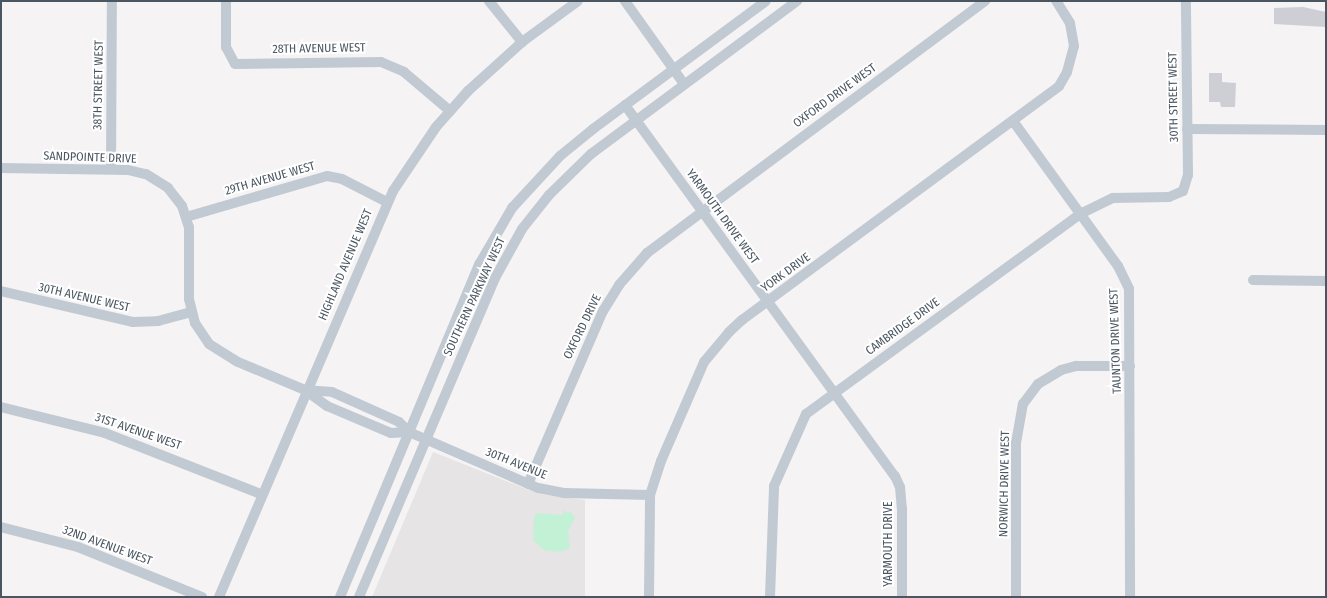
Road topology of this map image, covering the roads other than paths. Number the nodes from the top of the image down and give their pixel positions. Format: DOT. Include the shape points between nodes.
graph roads {
  1 [pos="112,1"];
  2 [pos="226,1"];
  3 [pos="489,1"];
  4 [pos="578,1"];
  5 [pos="625,1"];
  6 [pos="766,1"];
  7 [pos="796,1"];
  8 [pos="984,1"];
  9 [pos="1056,1"];
  10 [pos="1186,1"];
  11 [pos="522,42"];
  12 [pos="674,69"];
  13 [pos="684,84"];
  14 [pos="625,105"];
  15 [pos="449,110"];
  16 [pos="635,120"];
  17 [pos="1013,121"];
  18 [pos="1187,129"];
  19 [pos="1326,130"];
  20 [pos="1,168"];
  21 [pos="111,169"];
  22 [pos="1184,191"];
  23 [pos="387,202"];
  24 [pos="701,210"];
  25 [pos="1080,214"];
  26 [pos="186,217"];
  27 [pos="1253,280"];
  28 [pos="1326,281"];
  29 [pos="1,291"];
  30 [pos="768,302"];
  31 [pos="191,312"];
  32 [pos="1130,366"];
  33 [pos="306,390"];
  34 [pos="834,392"];
  35 [pos="1,407"];
  36 [pos="409,432"];
  37 [pos="425,439"];
  38 [pos="528,484"];
  39 [pos="261,494"];
  40 [pos="650,495"];
  41 [pos="1,527"];
  42 [pos="202,597"];
  43 [pos="218,597"];
  44 [pos="340,597"];
  45 [pos="359,597"];
  46 [pos="649,597"];
  47 [pos="770,597"];
  48 [pos="902,597"];
  49 [pos="1016,597"];
  50 [pos="1130,597"];
  1 -- 21 [label="street, 38TH STREET WEST"];
  2 -- 15 [label="street, 28TH AVENUE WEST" via="226,47 232,62 381,62 404,72"];
  3 -- 11 [label="street"];
  4 -- 11 [label="street, HIGHLAND AVENUE WEST"];
  5 -- 12 [label="street"];
  6 -- 12 [label="street, SOUTHERN PARKWAY WEST"];
  7 -- 13 [label="street, SOUTHERN PARKWAY WEST"];
  8 -- 24 [label="street, OXFORD DRIVE WEST"];
  9 -- 17 [label="street, YORK DRIVE" via="1070,23 1073,54 1067,72 1059,86"];
  10 -- 18 [label="street, 30TH STREET WEST"];
  11 -- 15 [label="street, HIGHLAND AVENUE WEST"];
  12 -- 13 [label="street"];
  12 -- 14 [label="street, SOUTHERN PARKWAY WEST"];
  13 -- 16 [label="street, SOUTHERN PARKWAY WEST"];
  14 -- 16 [label="street, YARMOUTH DRIVE WEST"];
  14 -- 36 [label="street, SOUTHERN PARKWAY WEST" via="560,156 505,219 480,263"];
  15 -- 23 [label="street, HIGHLAND AVENUE WEST"];
  16 -- 24 [label="street, YARMOUTH DRIVE WEST"];
  16 -- 37 [label="street, SOUTHERN PARKWAY WEST" via="568,176 522,229 495,278"];
  17 -- 25 [label="street, TAUNTON DRIVE WEST"];
  17 -- 30 [label="street, YORK DRIVE"];
  18 -- 19 [label="street"];
  18 -- 22 [label="street, 30TH STREET WEST" via="1188,175"];
  20 -- 21 [label="street, SANDPOINTE DRIVE"];
  21 -- 26 [label="street, SANDPOINTE DRIVE" via="137,171 155,179 175,195"];
  22 -- 25 [label="street, CAMBRIDGE DRIVE" via="1169,196 1113,198"];
  23 -- 26 [label="street, 29TH AVENUE WEST" via="349,182 327,176"];
  23 -- 33 [label="street, HIGHLAND AVENUE WEST"];
  24 -- 30 [label="street, YARMOUTH DRIVE WEST"];
  24 -- 38 [label="street, OXFORD DRIVE" via="647,253 611,297 590,336"];
  25 -- 32 [label="street, TAUNTON DRIVE WEST" via="1118,266 1129,288"];
  25 -- 34 [label="street, CAMBRIDGE DRIVE"];
  26 -- 31 [label="street, SANDPOINTE DRIVE"];
  27 -- 28 [label="street"];
  29 -- 31 [label="street, 30TH AVENUE WEST" via="133,322 158,321"];
  30 -- 34 [label="street, YARMOUTH DRIVE WEST"];
  30 -- 40 [label="street, YORK DRIVE" via="728,332 704,362 661,461"];
  31 -- 33 [label="street, SANDPOINTE DRIVE" via="201,334 222,354"];
  32 -- 49 [label="street, NORWICH DRIVE WEST" via="1076,366 1061,370 1038,384 1023,404 1016,442"];
  32 -- 50 [label="street, TAUNTON DRIVE WEST"];
  33 -- 36 [label="street, SANDPOINTE DRIVE" via="327,406 391,433"];
  33 -- 39 [label="street, HIGHLAND AVENUE WEST"];
  34 -- 47 [label="street, CAMBRIDGE DRIVE" via="803,419 776,477 771,510"];
  34 -- 48 [label="street, YARMOUTH DRIVE" via="887,463 900,487"];
  35 -- 39 [label="street, 31ST AVENUE WEST" via="105,432"];
  36 -- 37 [label="street, 30TH AVENUE"];
  36 -- 44 [label="street, SOUTHERN PARKWAY WEST"];
  37 -- 38 [label="street, 30TH AVENUE"];
  37 -- 45 [label="street, SOUTHERN PARKWAY WEST"];
  38 -- 40 [label="street, 30TH AVENUE" via="564,493"];
  39 -- 43 [label="street, HIGHLAND AVENUE WEST"];
  40 -- 46 [label="street, YORK DRIVE"];
  41 -- 42 [label="street, 32ND AVENUE WEST" via="78,547"];
}
